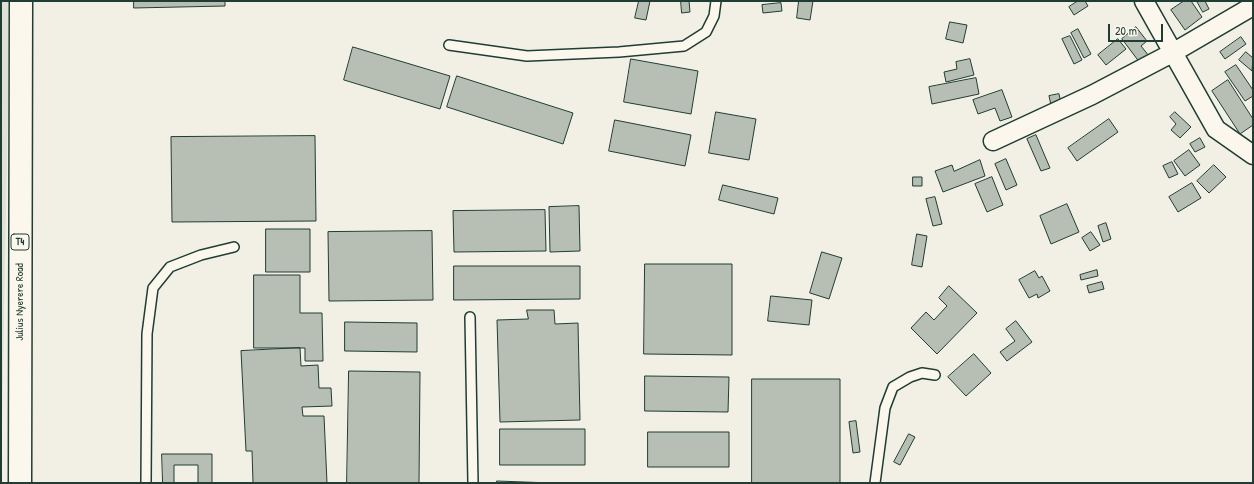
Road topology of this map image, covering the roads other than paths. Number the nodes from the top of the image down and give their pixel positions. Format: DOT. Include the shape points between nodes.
graph roads {
  1 [pos="21,1"];
  2 [pos="716,1"];
  3 [pos="1144,1"];
  4 [pos="1253,6"];
  5 [pos="449,44"];
  6 [pos="1174,52"];
  7 [pos="993,140"];
  8 [pos="1253,155"];
  9 [pos="234,247"];
  10 [pos="470,317"];
  11 [pos="935,375"];
  12 [pos="20,483"];
  13 [pos="146,483"];
  14 [pos="473,483"];
  15 [pos="875,483"];
  1 -- 12 [label="highway, Julius Nyerere Road / T4"];
  2 -- 5 [label="lane" via="714,16 706,32 684,46 527,56"];
  3 -- 6 [label="street"];
  4 -- 6 [label="street"];
  6 -- 7 [label="street" via="1092,95"];
  6 -- 8 [label="street" via="1216,129"];
  9 -- 13 [label="lane" via="170,267 153,288 147,334"];
  10 -- 14 [label="lane"];
  11 -- 15 [label="lane" via="922,373 893,387 885,408"];
}
